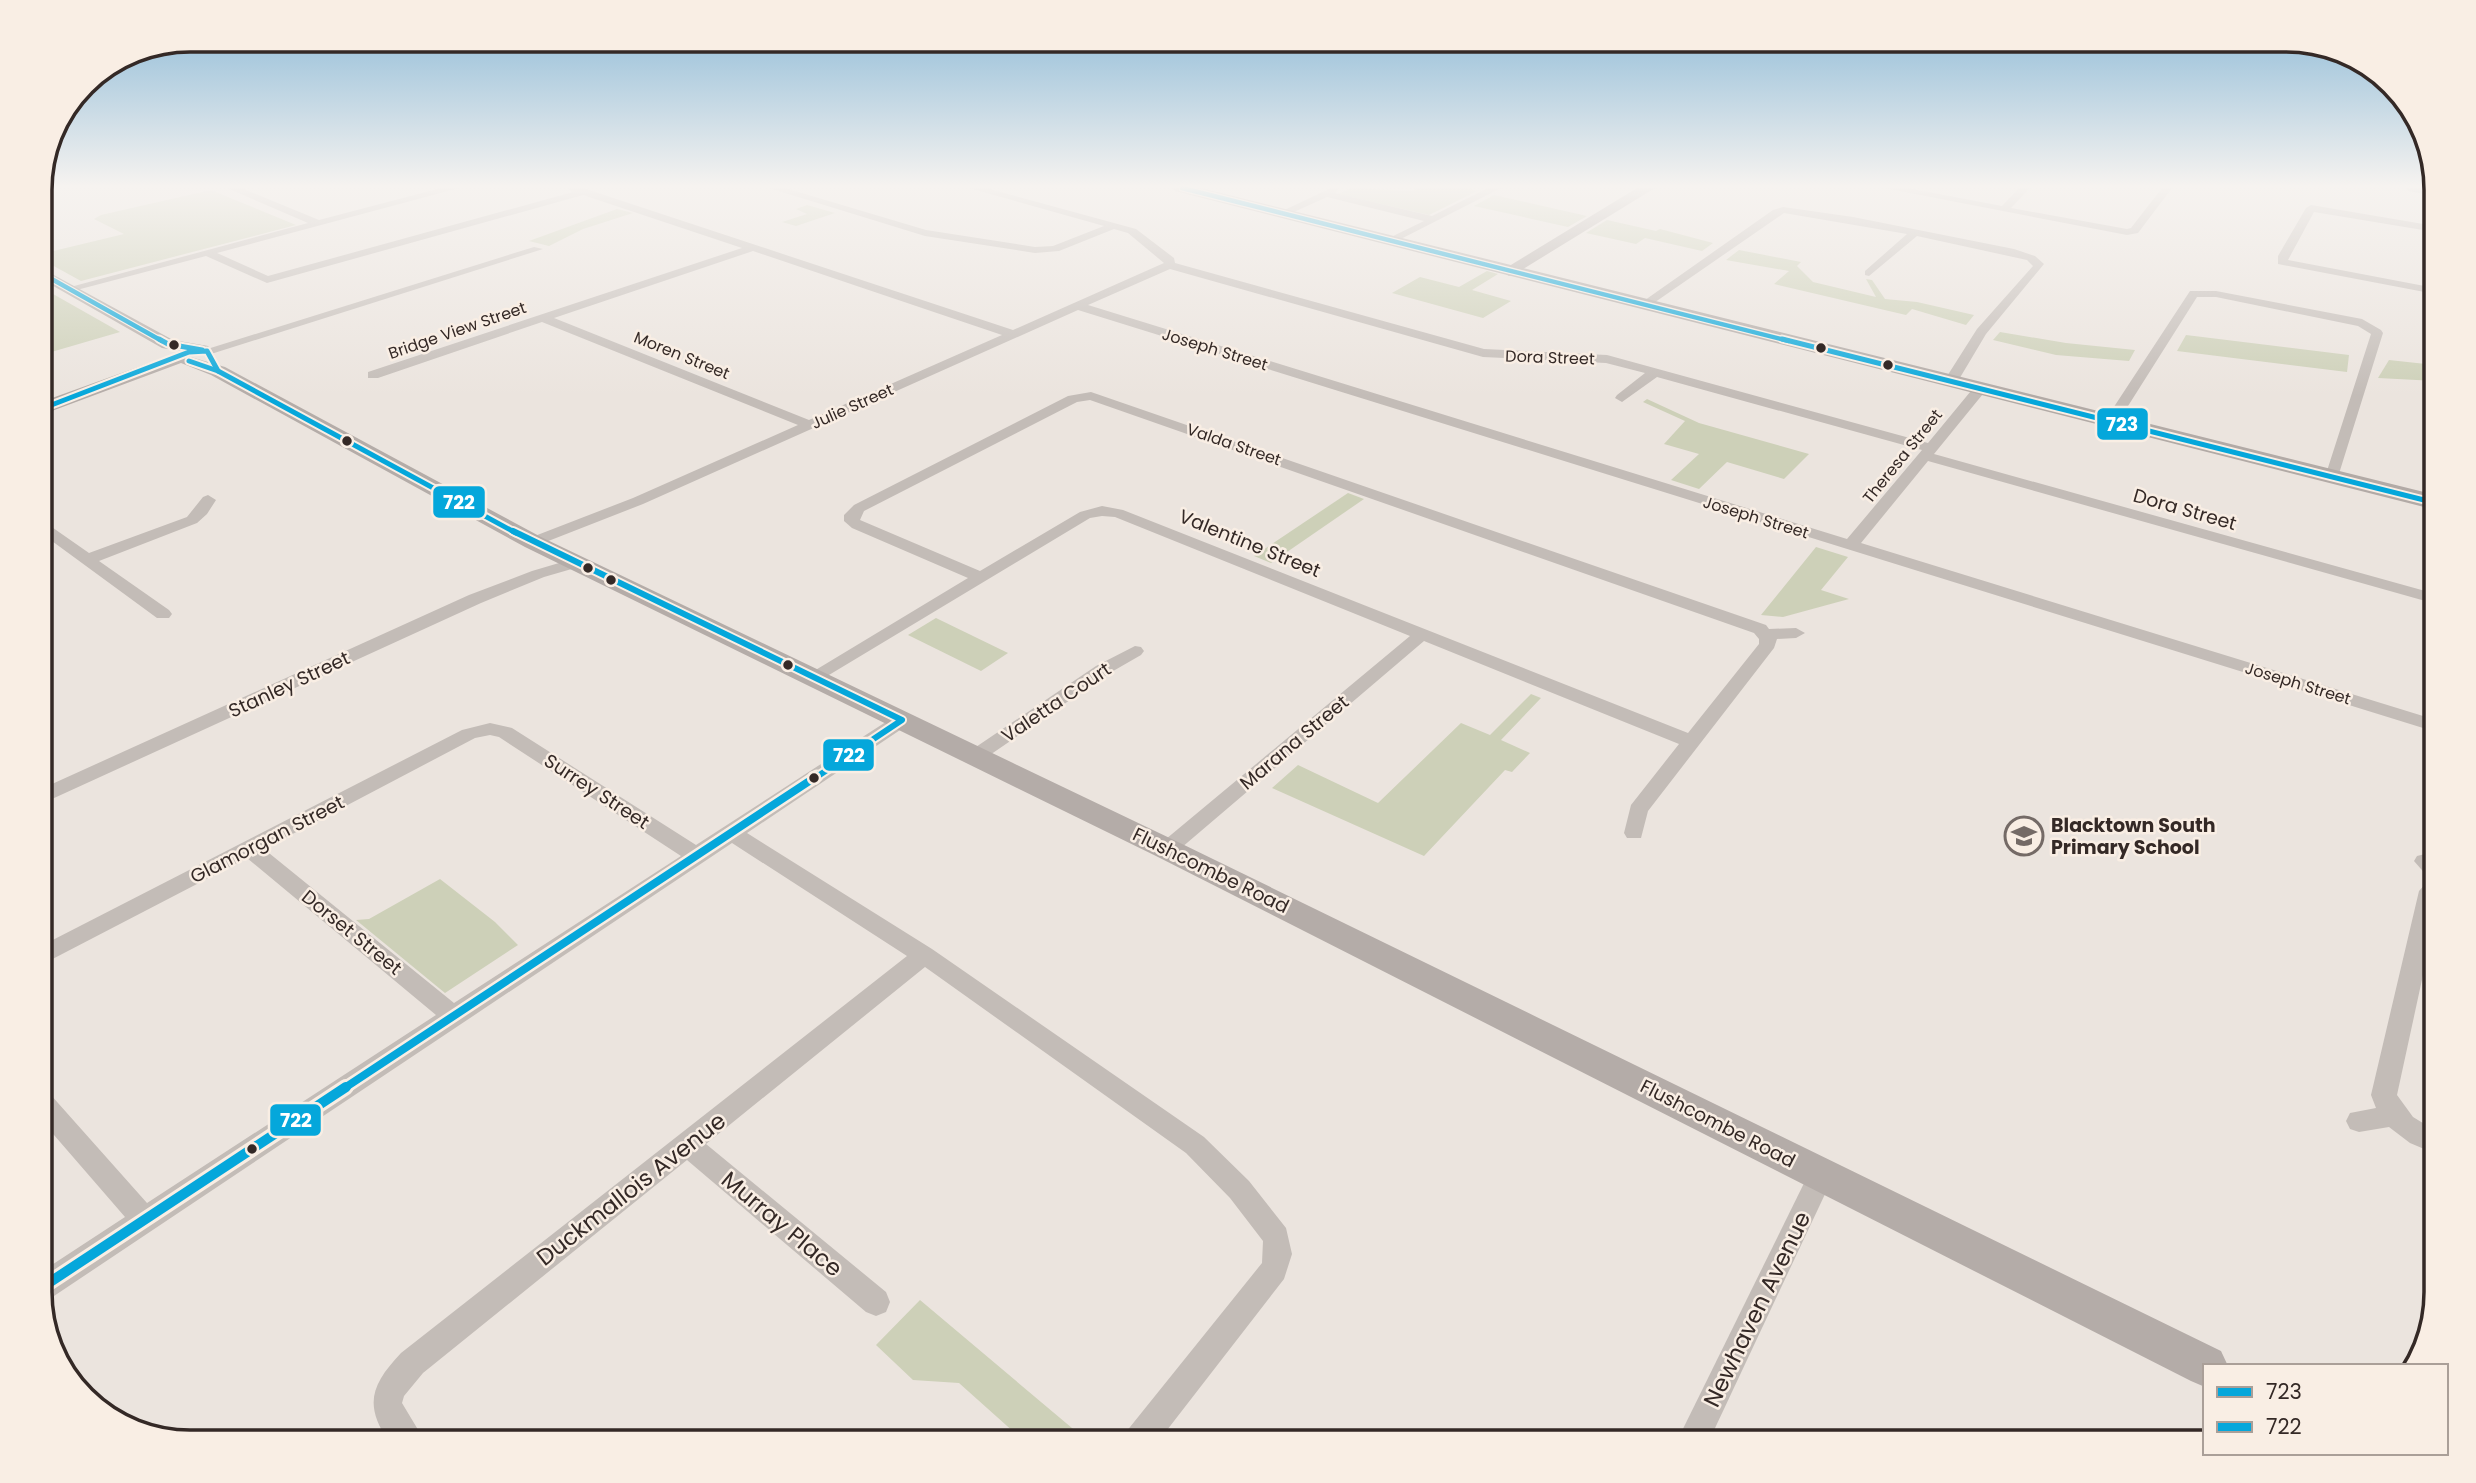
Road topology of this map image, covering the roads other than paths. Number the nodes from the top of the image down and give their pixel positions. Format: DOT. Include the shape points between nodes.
graph roads {
  1 [pos="191,257"];
  2 [pos="217,257"];
  3 [pos="343,257"];
  4 [pos="511,257"];
  5 [pos="724,257"];
  6 [pos="780,257"];
  7 [pos="1167,257"];
  8 [pos="1455,257"];
  9 [pos="1532,257"];
  10 [pos="1712,257"];
  11 [pos="1886,257"];
  12 [pos="2029,257"];
  13 [pos="2283,257"];
  14 [pos="2056,258"];
  15 [pos="2034,259"];
  16 [pos="1169,265"];
  17 [pos="1509,271"];
  18 [pos="1869,273"];
  19 [pos="53,280"];
  20 [pos="69,289"];
  21 [pos="2423,289"];
  22 [pos="1644,305"];
  23 [pos="1077,306"];
  24 [pos="542,318"];
  25 [pos="1013,334"];
  26 [pos="192,356"];
  27 [pos="1656,372"];
  28 [pos="373,375"];
  29 [pos="1951,381"];
  30 [pos="1980,389"];
  31 [pos="1622,398"];
  32 [pos="53,404"];
  33 [pos="2111,422"];
  34 [pos="810,425"];
  35 [pos="1927,452"];
  36 [pos="2332,477"];
  37 [pos="208,500"];
  38 [pos="2423,500"];
  39 [pos="53,535"];
  40 [pos="533,542"];
  41 [pos="1850,546"];
  42 [pos="566,558"];
  43 [pos="86,560"];
  44 [pos="538,574"];
  45 [pos="980,577"];
  46 [pos="2423,596"];
  47 [pos="163,614"];
  48 [pos="1796,633"];
  49 [pos="1421,635"];
  50 [pos="1766,635"];
  51 [pos="1135,651"];
  52 [pos="813,677"];
  53 [pos="902,720"];
  54 [pos="2423,722"];
  55 [pos="495,729"];
  56 [pos="1692,742"];
  57 [pos="977,755"];
  58 [pos="53,792"];
  59 [pos="732,833"];
  60 [pos="1634,833"];
  61 [pos="249,848"];
  62 [pos="1167,849"];
  63 [pos="697,856"];
  64 [pos="2424,918"];
  65 [pos="53,950"];
  66 [pos="924,955"];
  67 [pos="454,1016"];
  68 [pos="53,1116"];
  69 [pos="2393,1116"];
  70 [pos="2359,1121"];
  71 [pos="2424,1137"];
  72 [pos="688,1145"];
  73 [pos="1821,1175"];
  74 [pos="144,1220"];
  75 [pos="53,1280"];
  76 [pos="876,1302"];
  77 [pos="2203,1365"];
  78 [pos="399,1430"];
  79 [pos="1147,1430"];
  80 [pos="1698,1430"];
  1 -- 20 [label="street"];
  2 -- 3 [label="street" via="267,279"];
  4 -- 26 [label="street"];
  5 -- 24 [label="street, Bridge View Street"];
  6 -- 25 [label="street"];
  7 -- 16 [label="street"];
  8 -- 17 [label="main road"];
  9 -- 17 [label="street"];
  10 -- 22 [label="street"];
  11 -- 18 [label="street"];
  12 -- 15 [label="street"];
  13 -- 21 [label="street" via="2283,262 2299,266"];
  14 -- 15 [label="street"];
  15 -- 29 [label="street" via="2038,267 1981,332"];
  16 -- 23 [label="street, Julie Street"];
  16 -- 27 [label="street, Dora Street" via="1483,353 1607,359"];
  17 -- 22 [label="main road"];
  19 -- 20 [label="street, Flushcombe Road"];
  20 -- 26 [label="street, Flushcombe Road"];
  22 -- 29 [label="main road"];
  23 -- 25 [label="street, Julie Street"];
  23 -- 41 [label="street, Joseph Street"];
  24 -- 28 [label="street, Bridge View Street"];
  24 -- 34 [label="street, Moren Street"];
  25 -- 34 [label="street, Julie Street"];
  26 -- 32 [label="street"];
  26 -- 40 [label="street, Flushcombe Road"];
  27 -- 31 [label="street"];
  27 -- 35 [label="street, Dora Street"];
  29 -- 30 [label="main road"];
  30 -- 33 [label="main road"];
  30 -- 35 [label="street, Theresa Street"];
  33 -- 36 [label="main road"];
  33 -- 36 [label="street" via="2192,294 2216,294 2357,322 2377,333"];
  34 -- 40 [label="street, Julie Street"];
  35 -- 41 [label="street, Theresa Street"];
  35 -- 46 [label="street, Dora Street"];
  36 -- 38 [label="main road"];
  37 -- 43 [label="street" via="192,520"];
  39 -- 43 [label="street"];
  40 -- 42 [label="street, Flushcombe Road"];
  41 -- 54 [label="street, Joseph Street"];
  42 -- 44 [label="street, Stanley Street"];
  42 -- 52 [label="street, Flushcombe Road"];
  43 -- 47 [label="street"];
  44 -- 58 [label="street, Stanley Street"];
  45 -- 49 [label="street, Valentine Street" via="1085,515 1107,511"];
  45 -- 50 [label="street, Valda Street" via="857,525 852,515 1073,399 1091,396 1753,626"];
  45 -- 52 [label="street, Valentine Street"];
  48 -- 50 [label="street, Valda Street"];
  49 -- 56 [label="street, Valentine Street"];
  49 -- 62 [label="street, Marana Street"];
  50 -- 56 [label="street" via="1768,644"];
  51 -- 57 [label="street, Valetta Court"];
  52 -- 53 [label="street, Flushcombe Road"];
  53 -- 57 [label="street, Flushcombe Road"];
  53 -- 59 [label="street"];
  55 -- 61 [label="street, Glamorgan Street" via="469,734"];
  55 -- 63 [label="street, Surrey Street"];
  56 -- 60 [label="street" via="1638,810"];
  57 -- 62 [label="street, Flushcombe Road"];
  59 -- 63 [label="street"];
  59 -- 66 [label="street"];
  61 -- 65 [label="street, Glamorgan Street"];
  61 -- 67 [label="street, Dorset Street"];
  62 -- 73 [label="street, Flushcombe Road"];
  63 -- 67 [label="street"];
  64 -- 69 [label="street" via="2384,1086"];
  66 -- 72 [label="street, Duckmallois Avenue"];
  66 -- 79 [label="street" via="1201,1149 1277,1240 1278,1261 1267,1280"];
  67 -- 74 [label="street"];
  68 -- 74 [label="street"];
  69 -- 70 [label="street"];
  69 -- 71 [label="street"];
  72 -- 76 [label="street, Murray Place"];
  72 -- 78 [label="street, Duckmallois Avenue" via="404,1371 389,1395 387,1410"];
  73 -- 77 [label="street, Flushcombe Road"];
  73 -- 80 [label="street, Newhaven Avenue"];
  74 -- 75 [label="street"];
}
